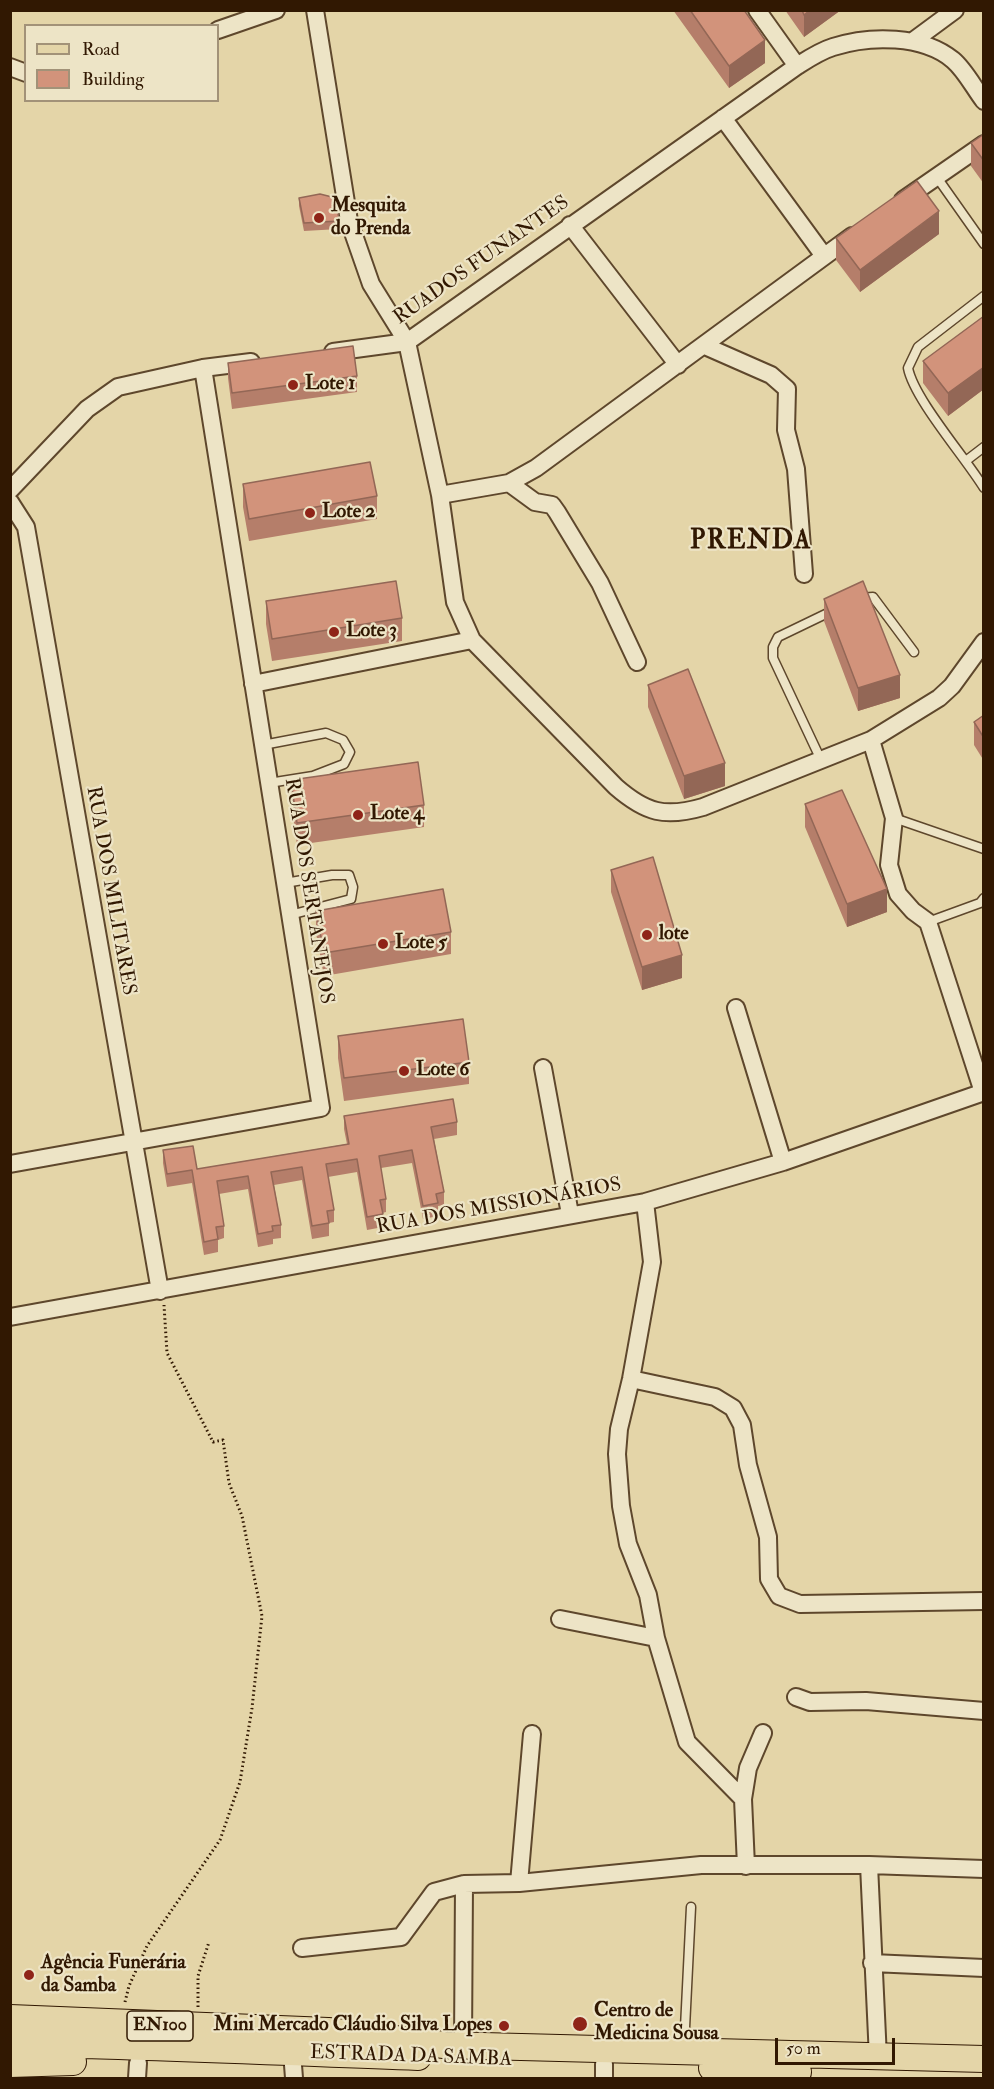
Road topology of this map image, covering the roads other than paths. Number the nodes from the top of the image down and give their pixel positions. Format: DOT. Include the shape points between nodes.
graph roads {
  1 [pos="276,10"];
  2 [pos="315,10"];
  3 [pos="757,10"];
  4 [pos="956,10"];
  5 [pos="219,30"];
  6 [pos="913,41"];
  7 [pos="796,66"];
  8 [pos="984,101"];
  9 [pos="723,118"];
  10 [pos="984,144"];
  11 [pos="936,176"];
  12 [pos="890,210"];
  13 [pos="570,225"];
  14 [pos="861,230"];
  15 [pos="984,244"];
  16 [pos="824,256"];
  17 [pos="984,296"];
  18 [pos="408,342"];
  19 [pos="705,346"];
  20 [pos="317,354"];
  21 [pos="271,360"];
  22 [pos="678,364"];
  23 [pos="203,368"];
  24 [pos="984,447"];
  25 [pos="967,460"];
  26 [pos="509,483"];
  27 [pos="984,488"];
  28 [pos="10,489"];
  29 [pos="440,495"];
  30 [pos="10,502"];
  31 [pos="804,574"];
  32 [pos="850,602"];
  33 [pos="840,607"];
  34 [pos="472,640"];
  35 [pos="984,642"];
  36 [pos="914,652"];
  37 [pos="637,662"];
  38 [pos="253,684"];
  39 [pos="871,740"];
  40 [pos="263,746"];
  41 [pos="821,760"];
  42 [pos="269,783"];
  43 [pos="894,818"];
  44 [pos="984,849"];
  45 [pos="285,884"];
  46 [pos="984,898"];
  47 [pos="290,915"];
  48 [pos="928,922"];
  49 [pos="736,1008"];
  50 [pos="543,1068"];
  51 [pos="983,1092"];
  52 [pos="132,1143"];
  53 [pos="783,1162"];
  54 [pos="10,1164"];
  55 [pos="645,1202"];
  56 [pos="570,1214"];
  57 [pos="161,1291"];
  58 [pos="10,1317"];
  59 [pos="631,1379"];
  60 [pos="984,1601"];
  61 [pos="560,1619"];
  62 [pos="656,1638"];
  63 [pos="796,1697"];
  64 [pos="984,1711"];
  65 [pos="764,1733"];
  66 [pos="532,1734"];
  67 [pos="743,1799"];
  68 [pos="869,1865"];
  69 [pos="746,1866"];
  70 [pos="984,1869"];
  71 [pos="519,1883"];
  72 [pos="464,1884"];
  73 [pos="691,1907"];
  74 [pos="302,1948"];
  75 [pos="872,1963"];
  76 [pos="984,1968"];
  77 [pos="10,2003"];
  78 [pos="10,2018"];
  79 [pos="57,2020"];
  80 [pos="10,2043"];
  81 [pos="453,2050"];
  82 [pos="684,2051"];
  83 [pos="878,2058"];
  84 [pos="984,2060"];
  85 [pos="10,2064"];
  86 [pos="137,2071"];
  87 [pos="604,2071"];
  88 [pos="294,2072"];
  89 [pos="984,2074"];
  90 [pos="750,2075"];
  1 -- 5 [label="street"];
  2 -- 18 [label="street" via="351,231 371,284"];
  3 -- 7 [label="street"];
  4 -- 6 [label="street"];
  6 -- 7 [label="street, RUADOS FUNANTES" via="871,41 833,47"];
  6 -- 8 [label="street" via="936,48 955,62"];
  7 -- 9 [label="street, RUADOS FUNANTES"];
  9 -- 13 [label="street, RUADOS FUNANTES"];
  9 -- 16 [label="street"];
  10 -- 11 [label="street"];
  11 -- 12 [label="street"];
  11 -- 15 [label="lane"];
  13 -- 18 [label="street, RUADOS FUNANTES"];
  13 -- 22 [label="street"];
  14 -- 16 [label="street"];
  16 -- 19 [label="street"];
  17 -- 25 [label="lane" via="918,347 908,368 916,390"];
  18 -- 20 [label="street, RUADOS FUNANTES"];
  18 -- 29 [label="street"];
  19 -- 22 [label="street"];
  19 -- 31 [label="street" via="771,375 787,389 786,430 796,469"];
  21 -- 23 [label="street"];
  22 -- 26 [label="street" via="553,456"];
  23 -- 28 [label="street" via="118,387 87,409"];
  23 -- 38 [label="street, RUA DOS SERTANEJOS"];
  24 -- 25 [label="lane"];
  25 -- 27 [label="lane"];
  26 -- 29 [label="street"];
  26 -- 37 [label="street" via="535,502 552,505 600,583"];
  29 -- 34 [label="street" via="455,602"];
  30 -- 52 [label="street, RUA DOS MILITARES" via="26,527"];
  32 -- 36 [label="lane" via="873,597"];
  33 -- 41 [label="lane" via="778,637 773,647 773,658"];
  34 -- 38 [label="street"];
  34 -- 41 [label="street" via="616,787 649,810 682,814"];
  35 -- 39 [label="street" via="939,698"];
  38 -- 40 [label="street, RUA DOS SERTANEJOS"];
  39 -- 41 [label="street"];
  39 -- 43 [label="street"];
  40 -- 42 [label="street, RUA DOS SERTANEJOS"];
  40 -- 42 [label="lane" via="326,733 343,740 350,752 344,764 313,776"];
  42 -- 45 [label="street, RUA DOS SERTANEJOS"];
  43 -- 44 [label="lane"];
  43 -- 48 [label="street" via="889,865 898,894"];
  45 -- 47 [label="street, RUA DOS SERTANEJOS"];
  45 -- 47 [label="lane" via="332,874 349,875 353,887 351,899"];
  46 -- 48 [label="lane" via="980,903"];
  47 -- 52 [label="street, RUA DOS SERTANEJOS" via="321,1108"];
  48 -- 51 [label="street"];
  49 -- 53 [label="street"];
  50 -- 56 [label="street"];
  51 -- 53 [label="street, RUA DOS MISSIONÁRIOS"];
  52 -- 54 [label="street, RUA DOS SERTANEJOS"];
  52 -- 57 [label="street, RUA DOS MILITARES"];
  53 -- 55 [label="street, RUA DOS MISSIONÁRIOS"];
  55 -- 56 [label="street, RUA DOS MISSIONÁRIOS"];
  55 -- 59 [label="street" via="652,1262"];
  56 -- 57 [label="street, RUA DOS MISSIONÁRIOS"];
  57 -- 58 [label="street, RUA DOS MISSIONÁRIOS"];
  59 -- 60 [label="street" via="715,1397 733,1408 742,1425 748,1465 768,1537 769,1579 785,1600 800,1604"];
  59 -- 62 [label="street" via="617,1454 621,1506 628,1544 648,1595"];
  61 -- 62 [label="street"];
  62 -- 67 [label="street" via="687,1742"];
  63 -- 64 [label="street" via="810,1702 866,1701"];
  65 -- 67 [label="street" via="748,1768"];
  66 -- 71 [label="street"];
  67 -- 69 [label="street"];
  68 -- 69 [label="street"];
  68 -- 70 [label="street"];
  68 -- 75 [label="street"];
  69 -- 71 [label="street" via="701,1865"];
  71 -- 72 [label="street"];
  72 -- 74 [label="street" via="434,1892 401,1937"];
  72 -- 81 [label="street"];
  73 -- 82 [label="lane"];
  75 -- 76 [label="street"];
  75 -- 83 [label="street"];
  77 -- 79 [label="main road"];
  78 -- 79 [label="main road"];
  79 -- 81 [label="main road, EN100" via="328,2031"];
  80 -- 81 [label="main road, ESTRADA DA SAMBA" via="235,2048 279,2054"];
  81 -- 82 [label="main road, ESTRADA DA SAMBA / EN100"];
  81 -- 87 [label="main road, ESTRADA DA SAMBA / EN100"];
  81 -- 88 [label="main road, EN100"];
  82 -- 83 [label="main road, ESTRADA DA SAMBA / EN100"];
  83 -- 84 [label="main road, ESTRADA DA SAMBA / EN100"];
  85 -- 86 [label="main road, EN100" via="26,2061"];
  86 -- 88 [label="main road, EN100"];
  87 -- 90 [label="main road, ESTRADA DA SAMBA / EN100" via="669,2065"];
  89 -- 90 [label="main road, ESTRADA DA SAMBA / EN100"];
}
